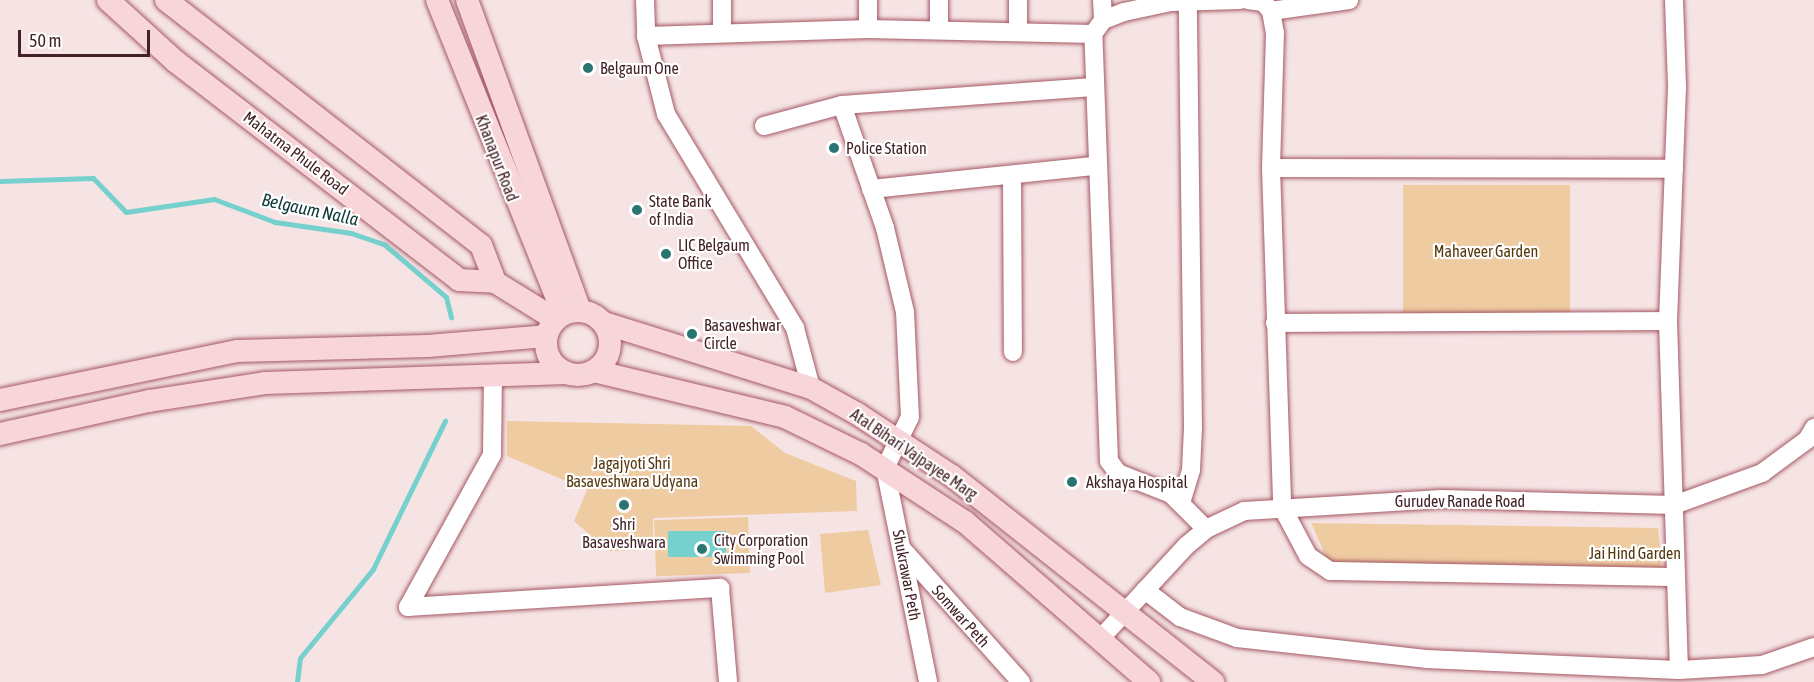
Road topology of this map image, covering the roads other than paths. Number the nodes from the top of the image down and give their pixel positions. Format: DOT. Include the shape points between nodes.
graph roads {
  1 [pos="108,0"];
  2 [pos="166,0"];
  3 [pos="437,0"];
  4 [pos="467,0"];
  5 [pos="645,0"];
  6 [pos="722,0"];
  7 [pos="868,0"];
  8 [pos="939,0"];
  9 [pos="1018,0"];
  10 [pos="1102,0"];
  11 [pos="1240,0"];
  12 [pos="1348,0"];
  13 [pos="1674,0"];
  14 [pos="1177,1"];
  15 [pos="1261,3"];
  16 [pos="1098,27"];
  17 [pos="868,29"];
  18 [pos="722,30"];
  19 [pos="939,30"];
  20 [pos="1018,31"];
  21 [pos="646,36"];
  22 [pos="1093,87"];
  23 [pos="842,105"];
  24 [pos="764,126"];
  25 [pos="1094,166"];
  26 [pos="1271,168"];
  27 [pos="1674,169"];
  28 [pos="1012,176"];
  29 [pos="871,189"];
  30 [pos="495,282"];
  31 [pos="561,320"];
  32 [pos="1668,321"];
  33 [pos="604,323"];
  34 [pos="1275,323"];
  35 [pos="1013,352"];
  36 [pos="594,371"];
  37 [pos="567,373"];
  38 [pos="493,378"];
  39 [pos="811,388"];
  40 [pos="0,400"];
  41 [pos="1814,428"];
  42 [pos="0,434"];
  43 [pos="900,443"];
  44 [pos="885,468"];
  45 [pos="1182,503"];
  46 [pos="1674,505"];
  47 [pos="1282,507"];
  48 [pos="1206,529"];
  49 [pos="901,549"];
  50 [pos="1676,577"];
  51 [pos="1145,591"];
  52 [pos="1122,613"];
  53 [pos="1099,640"];
  54 [pos="1814,647"];
  55 [pos="1680,670"];
  56 [pos="1660,676"];
  57 [pos="728,682"];
  58 [pos="928,682"];
  59 [pos="1021,682"];
  60 [pos="1149,682"];
  61 [pos="1212,682"];
  1 -- 30 [label="main road, Mahatma Phule Road" via="175,61 459,280"];
  2 -- 30 [label="main road" via="482,244"];
  3 -- 31 [label="main road, Khanapur Road"];
  4 -- 31 [label="main road"];
  5 -- 21 [label="street"];
  6 -- 18 [label="street"];
  7 -- 17 [label="street"];
  8 -- 19 [label="street"];
  9 -- 20 [label="street"];
  10 -- 16 [label="street"];
  11 -- 14 [label="street"];
  12 -- 15 [label="street"];
  13 -- 27 [label="street"];
  14 -- 16 [label="street"];
  14 -- 45 [label="street" via="1193,428 1191,470"];
  15 -- 26 [label="street"];
  16 -- 20 [label="street"];
  16 -- 22 [label="street"];
  17 -- 18 [label="street"];
  17 -- 19 [label="street"];
  18 -- 21 [label="street"];
  19 -- 20 [label="street"];
  21 -- 39 [label="street" via="666,114 795,328"];
  22 -- 23 [label="street"];
  22 -- 25 [label="street"];
  23 -- 24 [label="street"];
  23 -- 29 [label="street"];
  25 -- 28 [label="street"];
  25 -- 45 [label="street" via="1108,461 1118,472 1150,483"];
  26 -- 27 [label="street"];
  26 -- 34 [label="street"];
  27 -- 32 [label="street"];
  28 -- 29 [label="street"];
  28 -- 35 [label="street"];
  29 -- 43 [label="street" via="906,322 912,392"];
  30 -- 31 [label="main road"];
  31 -- 33 [label="main road"];
  31 -- 37 [label="main road" via="552,362"];
  31 -- 40 [label="main road" via="428,346 237,351"];
  32 -- 34 [label="street"];
  32 -- 46 [label="street"];
  33 -- 36 [label="main road" via="610,349"];
  33 -- 39 [label="main road, Atal Bihari Vajpayee Marg"];
  34 -- 47 [label="street"];
  36 -- 37 [label="main road"];
  36 -- 44 [label="main road, Atal Bihari Vajpayee Marg" via="785,417"];
  37 -- 38 [label="main road"];
  38 -- 42 [label="main road" via="265,383 149,401"];
  38 -- 57 [label="street" via="492,455 408,607 720,588"];
  39 -- 43 [label="main road, Atal Bihari Vajpayee Marg"];
  41 -- 46 [label="street, Gurudev Ranade Road" via="1807,440 1762,473"];
  43 -- 44 [label="street"];
  43 -- 52 [label="main road, Atal Bihari Vajpayee Marg" via="952,476"];
  44 -- 49 [label="street, Shukrawar Peth"];
  44 -- 53 [label="main road, Atal Bihari Vajpayee Marg" via="965,522"];
  45 -- 48 [label="street"];
  46 -- 47 [label="street, Gurudev Ranade Road" via="1442,499"];
  46 -- 50 [label="street"];
  47 -- 48 [label="street, Gurudev Ranade Road" via="1244,511"];
  47 -- 50 [label="street" via="1308,556 1330,571"];
  48 -- 51 [label="street, Gurudev Ranade Road"];
  49 -- 58 [label="street, Shukrawar Peth"];
  49 -- 59 [label="street, Somwar Peth"];
  50 -- 55 [label="street"];
  51 -- 52 [label="street, Gurudev Ranade Road"];
  51 -- 56 [label="street" via="1180,617 1237,638 1426,660"];
  52 -- 53 [label="street, Gurudev Ranade Road"];
  52 -- 61 [label="main road, Atal Bihari Vajpayee Marg"];
  53 -- 60 [label="main road, Atal Bihari Vajpayee Marg"];
  54 -- 55 [label="street" via="1762,665"];
  55 -- 56 [label="street"];
}
